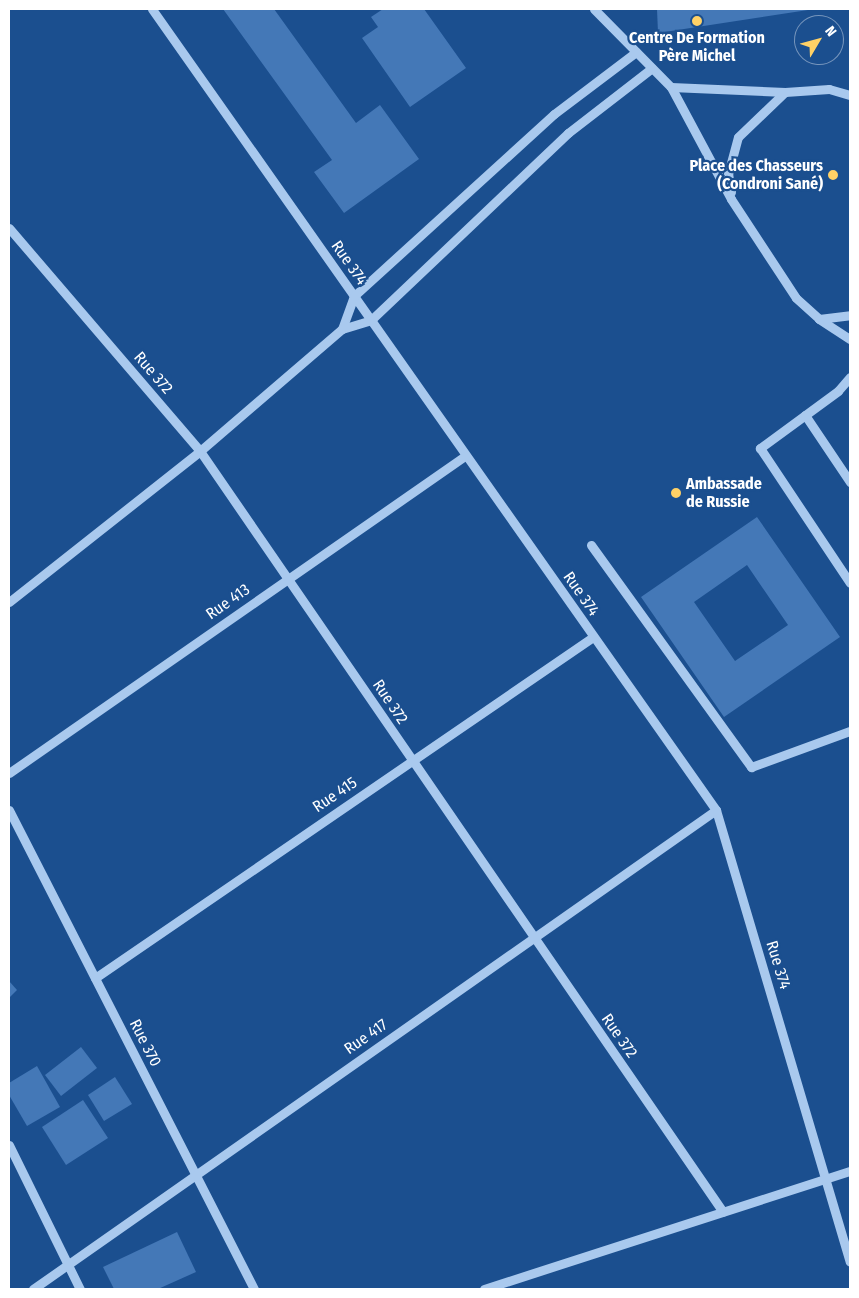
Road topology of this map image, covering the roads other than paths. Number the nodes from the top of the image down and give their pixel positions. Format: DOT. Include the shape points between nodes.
graph roads {
  1 [pos="152,9"];
  2 [pos="594,9"];
  3 [pos="636,52"];
  4 [pos="652,68"];
  5 [pos="671,87"];
  6 [pos="785,92"];
  7 [pos="850,94"];
  8 [pos="731,199"];
  9 [pos="9,228"];
  10 [pos="354,296"];
  11 [pos="850,315"];
  12 [pos="819,318"];
  13 [pos="371,320"];
  14 [pos="342,329"];
  15 [pos="850,339"];
  16 [pos="850,377"];
  17 [pos="805,415"];
  18 [pos="200,451"];
  19 [pos="464,456"];
  20 [pos="850,482"];
  21 [pos="591,544"];
  22 [pos="288,579"];
  23 [pos="850,583"];
  24 [pos="9,602"];
  25 [pos="593,637"];
  26 [pos="850,731"];
  27 [pos="412,761"];
  28 [pos="9,773"];
  29 [pos="9,810"];
  30 [pos="716,810"];
  31 [pos="533,938"];
  32 [pos="95,978"];
  33 [pos="9,1145"];
  34 [pos="850,1171"];
  35 [pos="195,1175"];
  36 [pos="826,1179"];
  37 [pos="723,1212"];
  38 [pos="850,1262"];
  39 [pos="68,1265"];
  40 [pos="33,1289"];
  41 [pos="80,1289"];
  42 [pos="254,1289"];
  43 [pos="484,1289"];
  1 -- 10 [label="street, Rue 374"];
  2 -- 3 [label="street"];
  3 -- 4 [label="street"];
  3 -- 10 [label="street" via="554,114"];
  4 -- 5 [label="street"];
  4 -- 13 [label="street" via="568,133"];
  5 -- 6 [label="street"];
  5 -- 8 [label="street"];
  6 -- 7 [label="street" via="829,89"];
  6 -- 8 [label="street" via="738,137 728,174"];
  8 -- 12 [label="street" via="796,298"];
  9 -- 18 [label="street, Rue 372"];
  10 -- 13 [label="street, Rue 374"];
  10 -- 14 [label="street"];
  11 -- 12 [label="street"];
  12 -- 15 [label="street"];
  13 -- 14 [label="street"];
  13 -- 19 [label="street, Rue 374"];
  14 -- 18 [label="street"];
  16 -- 17 [label="street" via="838,391"];
  17 -- 20 [label="street"];
  17 -- 23 [label="street" via="760,448"];
  18 -- 22 [label="street, Rue 372"];
  18 -- 24 [label="street"];
  19 -- 22 [label="street, Rue 413"];
  19 -- 25 [label="street, Rue 374"];
  21 -- 26 [label="street" via="751,767"];
  22 -- 27 [label="street, Rue 372"];
  22 -- 28 [label="street, Rue 413"];
  25 -- 27 [label="street, Rue 415"];
  25 -- 30 [label="street, Rue 374"];
  27 -- 31 [label="street, Rue 372"];
  27 -- 32 [label="street, Rue 415"];
  29 -- 32 [label="street, Rue 370"];
  30 -- 31 [label="street, Rue 417"];
  30 -- 36 [label="street, Rue 374"];
  31 -- 35 [label="street, Rue 417"];
  31 -- 37 [label="street, Rue 372"];
  32 -- 35 [label="street, Rue 370"];
  33 -- 39 [label="street"];
  34 -- 36 [label="street"];
  35 -- 39 [label="street, Rue 417"];
  35 -- 42 [label="street, Rue 370"];
  36 -- 37 [label="street"];
  36 -- 38 [label="street, Rue 374"];
  37 -- 43 [label="street"];
  39 -- 40 [label="street, Rue 417"];
  39 -- 41 [label="street"];
}
